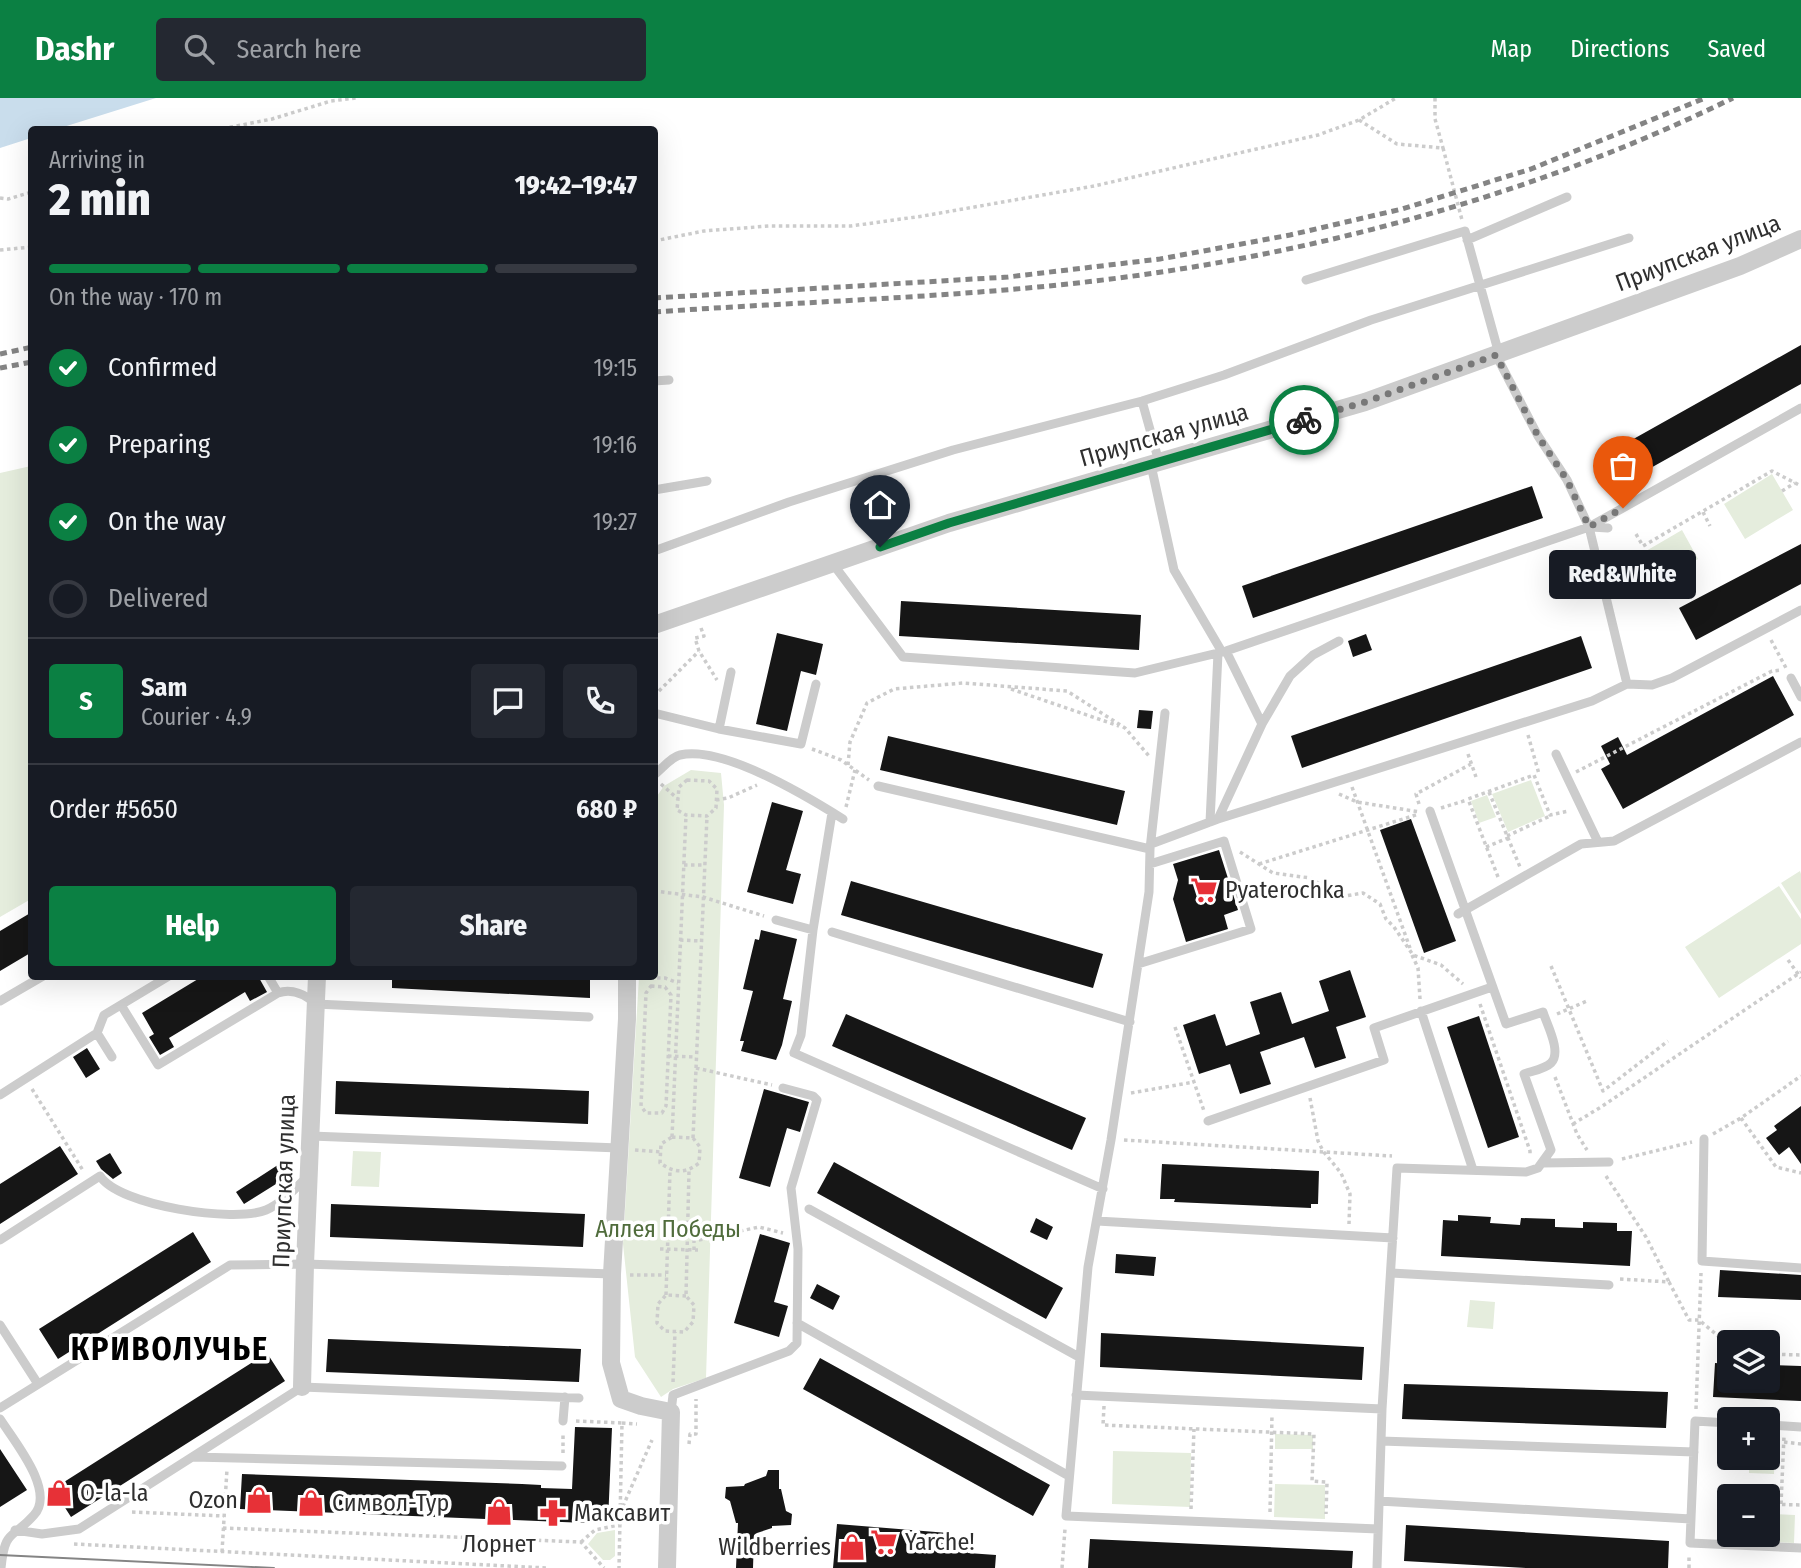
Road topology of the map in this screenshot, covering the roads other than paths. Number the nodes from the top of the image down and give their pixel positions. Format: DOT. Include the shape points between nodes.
graph roads {
  1 [pos="1567,197"];
  2 [pos="1466,236"];
  3 [pos="1629,238"];
  4 [pos="1801,239"];
  5 [pos="1306,280"];
  6 [pos="1479,284"];
  7 [pos="1498,354"];
  8 [pos="658,380"];
  9 [pos="669,380"];
  10 [pos="1142,401"];
  11 [pos="1801,408"];
  12 [pos="1155,463"];
  13 [pos="707,481"];
  14 [pos="658,489"];
  15 [pos="1589,527"];
  16 [pos="1608,528"];
  17 [pos="658,550"];
  18 [pos="833,564"];
  19 [pos="1801,610"];
  20 [pos="658,621"];
  21 [pos="1339,641"];
  22 [pos="1222,652"];
  23 [pos="731,672"];
  24 [pos="1789,673"];
  25 [pos="816,684"];
  26 [pos="1627,684"];
  27 [pos="1801,697"];
  28 [pos="1165,713"];
  29 [pos="658,714"];
  30 [pos="1262,724"];
  31 [pos="719,729"];
  32 [pos="1801,742"];
  33 [pos="1556,754"];
  34 [pos="658,772"];
  35 [pos="878,786"];
  36 [pos="1430,811"];
  37 [pos="832,813"];
  38 [pos="843,820"];
  39 [pos="1214,820"];
  40 [pos="1598,842"];
  41 [pos="1151,847"];
  42 [pos="1150,864"];
  43 [pos="1461,912"];
  44 [pos="776,920"];
  45 [pos="813,930"];
  46 [pos="832,933"];
  47 [pos="1139,964"];
  48 [pos="36,980"];
  49 [pos="162,980"];
  50 [pos="270,980"];
  51 [pos="317,980"];
  52 [pos="627,980"];
  53 [pos="1492,987"];
  54 [pos="278,993"];
  55 [pos="0,1001"];
  56 [pos="316,1004"];
  57 [pos="121,1005"];
  58 [pos="1421,1011"];
  59 [pos="589,1017"];
  60 [pos="1130,1022"];
  61 [pos="97,1034"];
  62 [pos="112,1057"];
  63 [pos="783,1088"];
  64 [pos="0,1095"];
  65 [pos="1208,1121"];
  66 [pos="311,1136"];
  67 [pos="1704,1139"];
  68 [pos="619,1148"];
  69 [pos="1609,1162"];
  70 [pos="1542,1163"];
  71 [pos="1473,1170"];
  72 [pos="309,1175"];
  73 [pos="1103,1189"];
  74 [pos="809,1209"];
  75 [pos="1097,1221"];
  76 [pos="1393,1238"];
  77 [pos="0,1240"];
  78 [pos="305,1264"];
  79 [pos="1801,1268"];
  80 [pos="1391,1273"];
  81 [pos="612,1274"];
  82 [pos="1609,1285"];
  83 [pos="797,1322"];
  84 [pos="0,1325"];
  85 [pos="1079,1357"];
  86 [pos="38,1384"];
  87 [pos="302,1387"];
  88 [pos="1076,1395"];
  89 [pos="565,1397"];
  90 [pos="579,1398"];
  91 [pos="672,1404"];
  92 [pos="0,1408"];
  93 [pos="1382,1409"];
  94 [pos="0,1419"];
  95 [pos="563,1421"];
  96 [pos="1717,1422"];
  97 [pos="1780,1426"];
  98 [pos="1801,1427"];
  99 [pos="1381,1441"];
  100 [pos="1694,1452"];
  101 [pos="192,1457"];
  102 [pos="562,1466"];
  103 [pos="1069,1476"];
  104 [pos="1379,1501"];
  105 [pos="1691,1519"];
  106 [pos="1378,1529"];
  107 [pos="15,1530"];
  108 [pos="1801,1548"];
  109 [pos="1,1568"];
  110 [pos="667,1568"];
  111 [pos="1377,1568"];
  1 -- 2 [label="lane"];
  2 -- 5 [label="lane"];
  2 -- 6 [label="lane"];
  3 -- 6 [label="lane"];
  4 -- 7 [label="street, Приупская улица" via="1740,266"];
  6 -- 7 [label="lane"];
  6 -- 10 [label="lane"];
  7 -- 12 [label="street, Приупская улица" via="1365,402"];
  7 -- 15 [label="lane"];
  8 -- 9 [label="lane"];
  10 -- 12 [label="lane"];
  10 -- 17 [label="lane" via="953,450"];
  11 -- 15 [label="lane"];
  12 -- 18 [label="street, Приупская улица" via="949,523"];
  12 -- 22 [label="lane" via="1174,570"];
  13 -- 14 [label="lane"];
  15 -- 16 [label="lane"];
  15 -- 22 [label="lane"];
  15 -- 26 [label="lane"];
  18 -- 20 [label="street, Приупская улица"];
  18 -- 22 [label="lane" via="903,657 1135,673"];
  19 -- 26 [label="lane" via="1672,678 1652,685"];
  21 -- 30 [label="lane" via="1313,655 1290,676"];
  22 -- 30 [label="lane"];
  22 -- 39 [label="lane"];
  23 -- 31 [label="lane"];
  24 -- 27 [label="lane"];
  25 -- 31 [label="lane" via="801,744"];
  26 -- 39 [label="lane" via="1592,702"];
  28 -- 41 [label="lane"];
  29 -- 31 [label="lane"];
  30 -- 39 [label="lane"];
  32 -- 40 [label="lane" via="1614,841"];
  33 -- 40 [label="lane"];
  34 -- 37 [label="lane" via="677,755 694,754 772,778"];
  35 -- 41 [label="lane"];
  36 -- 43 [label="lane"];
  37 -- 38 [label="lane"];
  37 -- 45 [label="lane"];
  39 -- 41 [label="lane"];
  40 -- 43 [label="lane" via="1581,844"];
  41 -- 42 [label="lane"];
  42 -- 47 [label="lane"];
  42 -- 47 [label="lane" via="1224,841 1251,929"];
  43 -- 53 [label="lane"];
  44 -- 45 [label="lane"];
  45 -- 73 [label="lane" via="801,1035 794,1053"];
  46 -- 60 [label="lane"];
  47 -- 60 [label="lane"];
  48 -- 55 [label="lane"];
  49 -- 57 [label="lane"];
  50 -- 54 [label="lane"];
  51 -- 56 [label="street, Приупская улица"];
  52 -- 68 [label="street"];
  53 -- 58 [label="lane"];
  53 -- 70 [label="lane" via="1506,1024 1543,1012 1555,1049 1550,1065 1524,1074 1550,1150"];
  54 -- 56 [label="lane" via="306,995"];
  54 -- 57 [label="lane" via="158,1065"];
  56 -- 59 [label="lane"];
  56 -- 66 [label="street, Приупская улица"];
  57 -- 61 [label="lane" via="104,1015"];
  58 -- 65 [label="lane" via="1374,1028 1384,1060"];
  58 -- 71 [label="lane"];
  60 -- 73 [label="lane"];
  61 -- 62 [label="lane"];
  61 -- 64 [label="lane"];
  63 -- 83 [label="lane" via="817,1100 791,1188"];
  66 -- 68 [label="lane"];
  66 -- 72 [label="street, Приупская улица"];
  67 -- 79 [label="lane" via="1702,1261"];
  68 -- 81 [label="street"];
  69 -- 70 [label="lane"];
  70 -- 71 [label="lane" via="1527,1172"];
  71 -- 76 [label="lane" via="1396,1168"];
  72 -- 77 [label="lane" via="265,1211 232,1214 158,1206 123,1194 100,1176"];
  72 -- 78 [label="street, Приупская улица"];
  73 -- 75 [label="lane"];
  74 -- 85 [label="lane"];
  75 -- 76 [label="lane"];
  75 -- 85 [label="lane"];
  76 -- 80 [label="lane"];
  78 -- 81 [label="lane"];
  78 -- 86 [label="lane" via="230,1265"];
  78 -- 87 [label="street, Приупская улица"];
  80 -- 82 [label="lane"];
  80 -- 93 [label="lane"];
  81 -- 91 [label="street" via="611,1363 621,1399 641,1406"];
  83 -- 91 [label="lane" via="797,1343 789,1351 696,1386"];
  83 -- 103 [label="lane"];
  84 -- 86 [label="lane"];
  85 -- 88 [label="lane"];
  86 -- 92 [label="lane"];
  87 -- 89 [label="lane"];
  87 -- 101 [label="lane"];
  88 -- 93 [label="lane"];
  88 -- 103 [label="lane"];
  89 -- 90 [label="lane"];
  89 -- 95 [label="lane"];
  91 -- 110 [label="street"];
  93 -- 99 [label="lane"];
  94 -- 107 [label="lane" via="38,1481 42,1499 35,1514"];
  96 -- 100 [label="lane" via="1695,1421"];
  97 -- 98 [label="lane"];
  99 -- 100 [label="lane"];
  99 -- 104 [label="lane"];
  100 -- 105 [label="lane"];
  101 -- 102 [label="lane"];
  101 -- 107 [label="lane" via="79,1528 42,1534"];
  103 -- 106 [label="lane" via="1066,1516"];
  104 -- 105 [label="lane"];
  104 -- 106 [label="lane"];
  105 -- 108 [label="lane" via="1690,1543"];
  106 -- 111 [label="lane"];
  107 -- 109 [label="lane" via="5,1542"];
}
